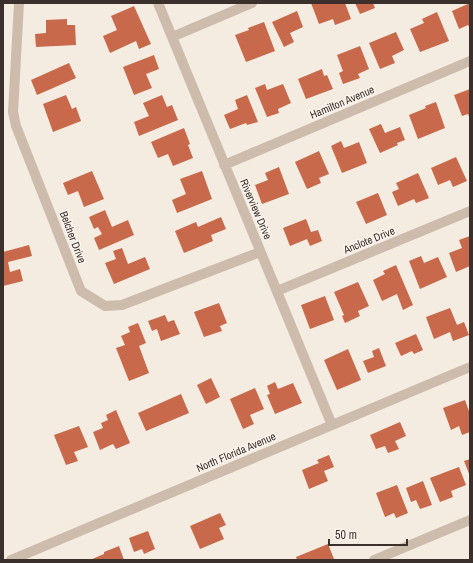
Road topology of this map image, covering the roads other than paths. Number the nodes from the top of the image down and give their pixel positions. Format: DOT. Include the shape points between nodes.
graph roads {
  1 [pos="19,3"];
  2 [pos="158,3"];
  3 [pos="252,3"];
  4 [pos="172,37"];
  5 [pos="470,61"];
  6 [pos="224,165"];
  7 [pos="470,211"];
  8 [pos="260,252"];
  9 [pos="277,291"];
  10 [pos="470,367"];
  11 [pos="332,424"];
  12 [pos="470,520"];
  13 [pos="11,560"];
  14 [pos="374,560"];
  1 -- 8 [label="street, Belcher Drive" via="13,112 16,126 81,291 105,306 122,305"];
  2 -- 4 [label="street, Riverview Drive"];
  3 -- 4 [label="street"];
  4 -- 6 [label="street, Riverview Drive"];
  5 -- 6 [label="street, Hamilton Avenue"];
  6 -- 8 [label="street, Riverview Drive"];
  7 -- 9 [label="street, Anclote Drive"];
  8 -- 9 [label="street, Riverview Drive"];
  9 -- 11 [label="street, Riverview Drive"];
  10 -- 11 [label="street, North Florida Avenue"];
  11 -- 13 [label="street, North Florida Avenue"];
  12 -- 14 [label="street"];
}
